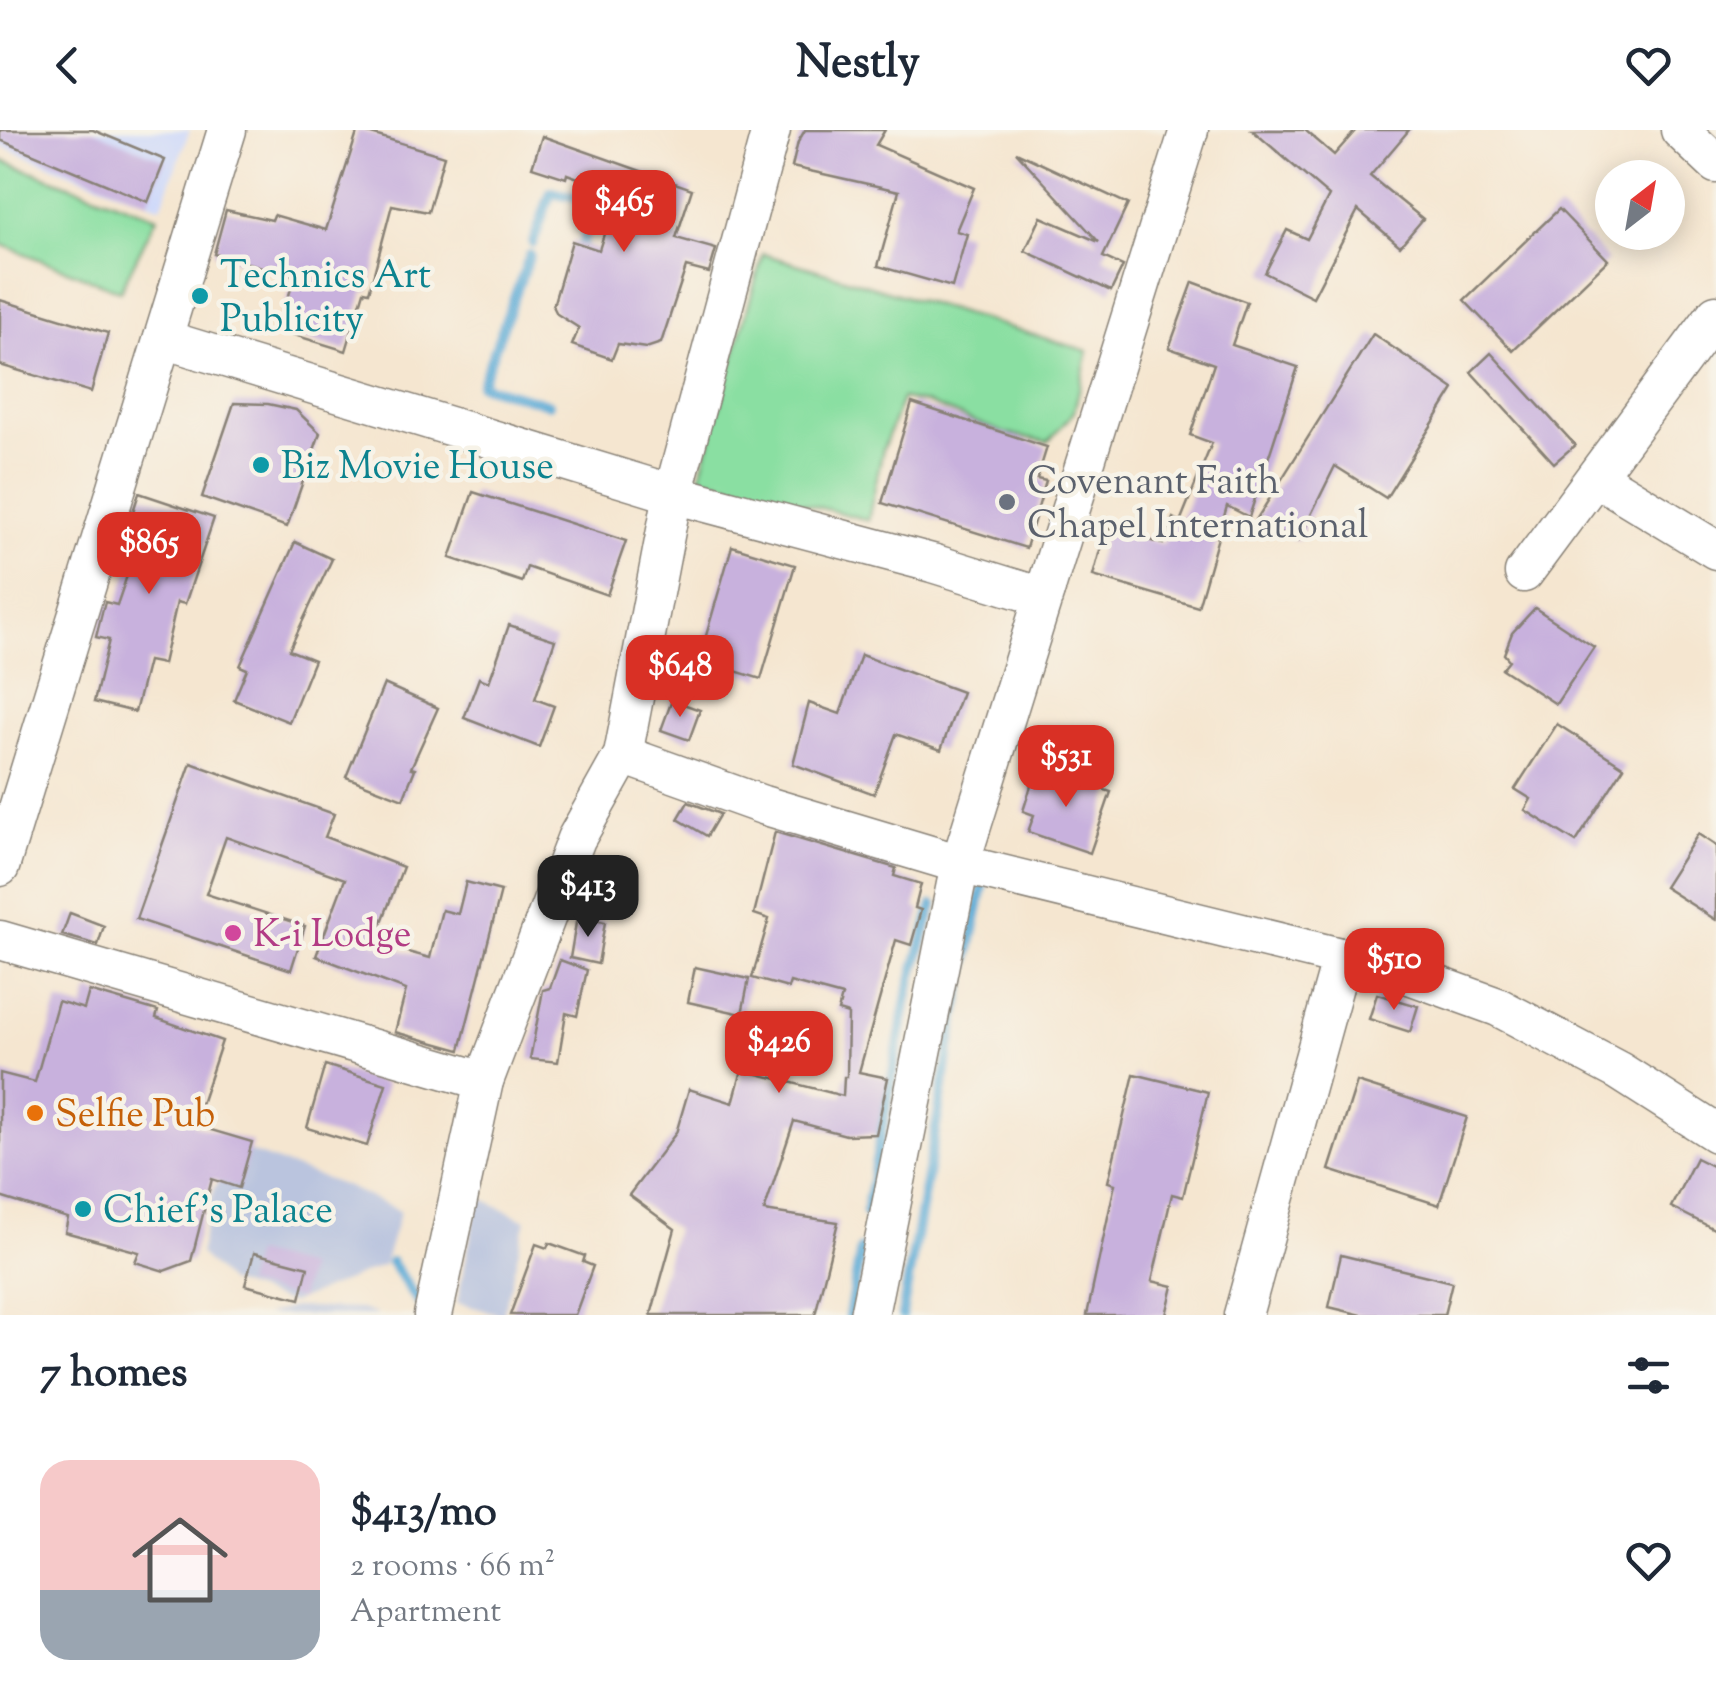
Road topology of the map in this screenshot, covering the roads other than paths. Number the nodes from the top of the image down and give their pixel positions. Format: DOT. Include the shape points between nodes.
graph roads {
  1 [pos="227,130"];
  2 [pos="771,130"];
  3 [pos="1189,130"];
  4 [pos="1682,130"];
  5 [pos="1716,164"];
  6 [pos="1716,314"];
  7 [pos="163,339"];
  8 [pos="1596,477"];
  9 [pos="673,494"];
  10 [pos="1716,550"];
  11 [pos="1524,573"];
  12 [pos="1045,592"];
  13 [pos="622,755"];
  14 [pos="960,864"];
  15 [pos="0,867"];
  16 [pos="0,940"];
  17 [pos="1342,957"];
  18 [pos="484,1081"];
  19 [pos="1716,1133"];
  20 [pos="433,1315"];
  21 [pos="869,1315"];
  22 [pos="1242,1315"];
  1 -- 7 [label="street"];
  2 -- 9 [label="street"];
  3 -- 12 [label="street"];
  4 -- 5 [label="street"];
  6 -- 8 [label="street"];
  7 -- 9 [label="street"];
  7 -- 15 [label="street"];
  8 -- 10 [label="street"];
  8 -- 11 [label="street"];
  9 -- 12 [label="street" via="1036,596"];
  9 -- 13 [label="street"];
  12 -- 14 [label="street"];
  13 -- 14 [label="street"];
  13 -- 18 [label="street" via="576,839"];
  14 -- 17 [label="street"];
  14 -- 21 [label="street"];
  16 -- 18 [label="street"];
  17 -- 19 [label="street" via="1498,1007 1619,1071"];
  17 -- 22 [label="street"];
  18 -- 20 [label="street"];
}
